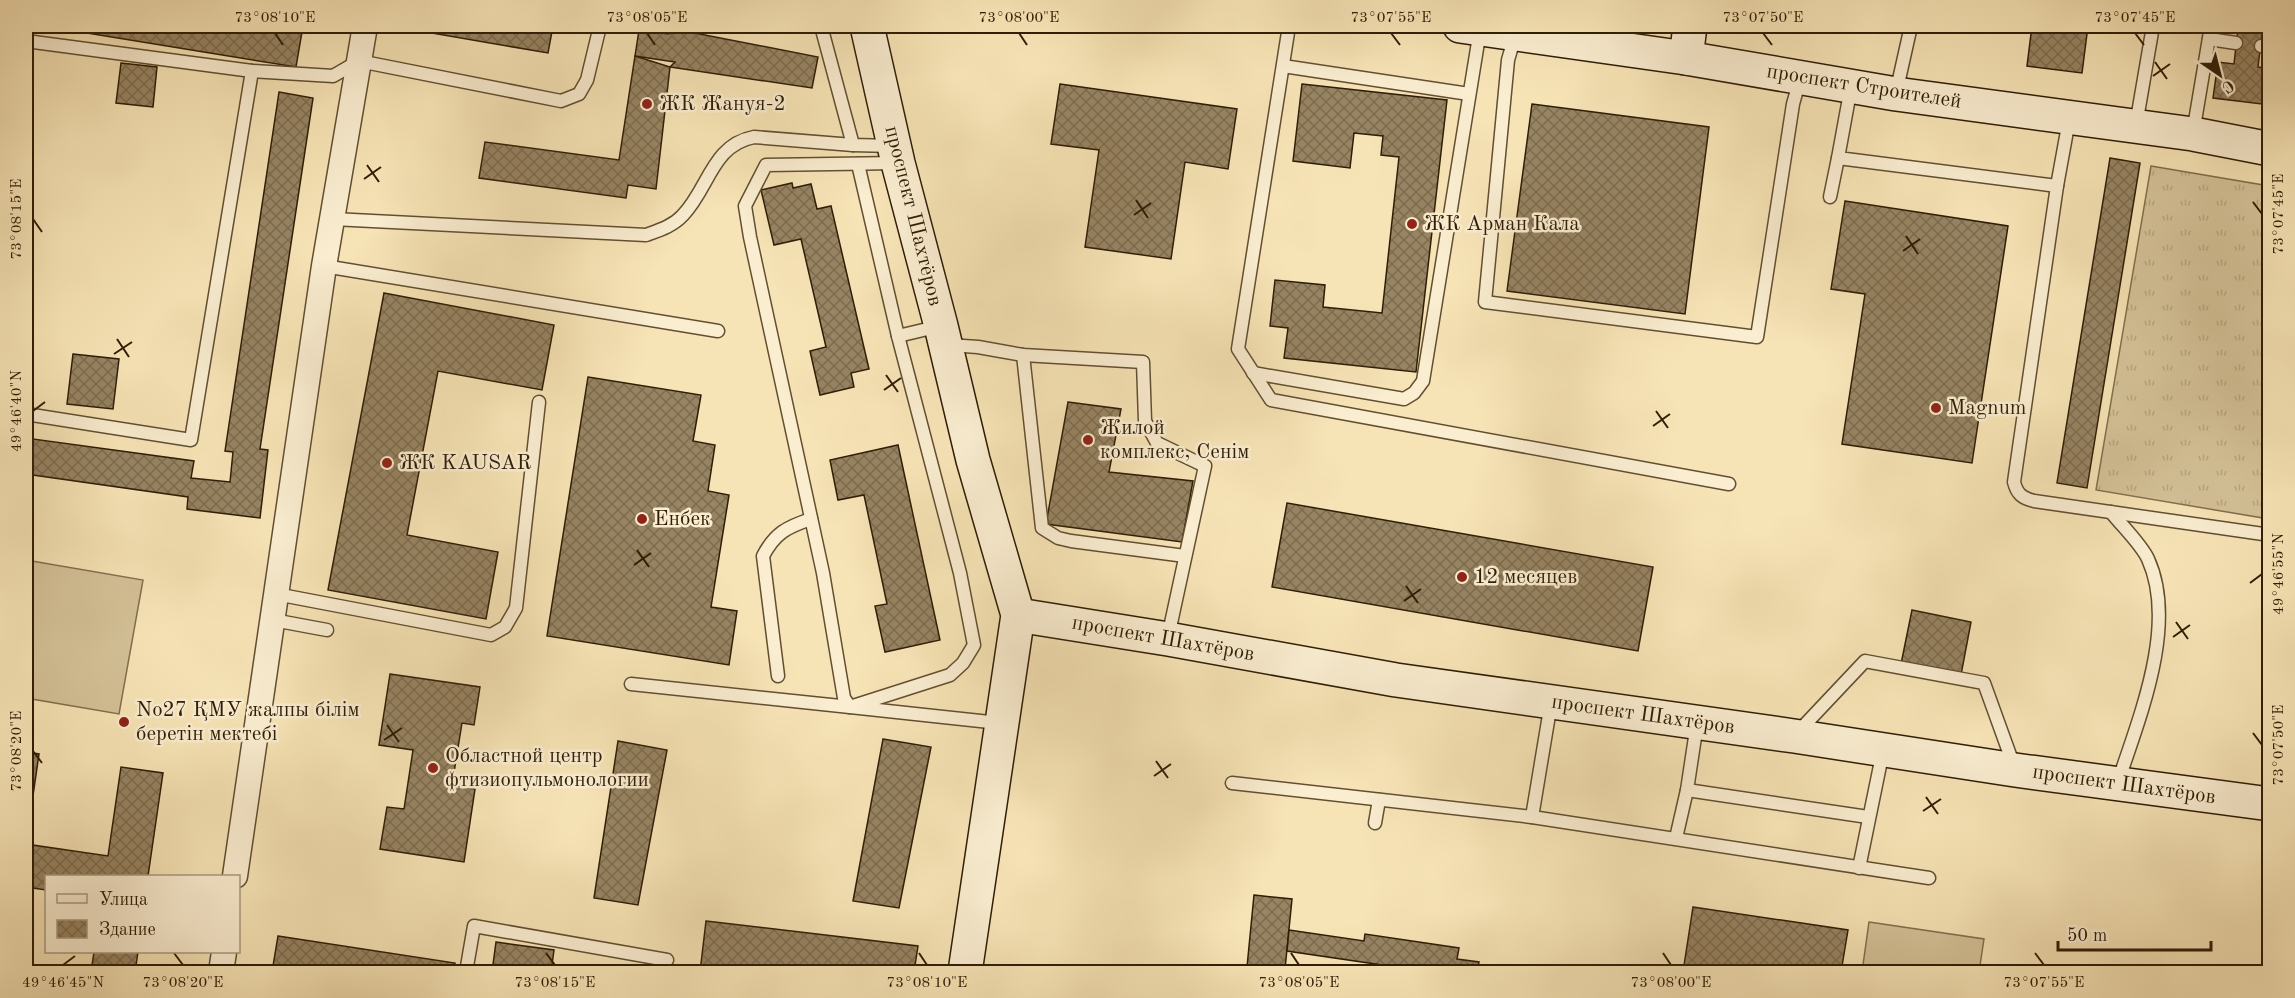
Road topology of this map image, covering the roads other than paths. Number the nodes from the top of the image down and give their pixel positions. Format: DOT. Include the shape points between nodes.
graph roads {
  1 [pos="365,26"];
  2 [pos="600,26"];
  3 [pos="821,26"];
  4 [pos="867,26"];
  5 [pos="1289,26"];
  6 [pos="1690,26"];
  7 [pos="1911,26"];
  8 [pos="2153,26"];
  9 [pos="2211,26"];
  10 [pos="1470,27"];
  11 [pos="1516,34"];
  12 [pos="2208,39"];
  13 [pos="26,42"];
  14 [pos="2236,43"];
  15 [pos="1686,58"];
  16 [pos="359,61"];
  17 [pos="1282,66"];
  18 [pos="252,71"];
  19 [pos="1800,77"];
  20 [pos="1851,85"];
  21 [pos="1469,94"];
  22 [pos="1896,94"];
  23 [pos="2069,119"];
  24 [pos="2135,127"];
  25 [pos="2193,134"];
  26 [pos="853,146"];
  27 [pos="2270,148"];
  28 [pos="896,154"];
  29 [pos="1838,158"];
  30 [pos="858,164"];
  31 [pos="2057,186"];
  32 [pos="1830,197"];
  33 [pos="333,219"];
  34 [pos="324,266"];
  35 [pos="718,331"];
  36 [pos="943,335"];
  37 [pos="898,336"];
  38 [pos="1023,355"];
  39 [pos="1253,373"];
  40 [pos="539,402"];
  41 [pos="26,414"];
  42 [pos="1729,484"];
  43 [pos="2111,512"];
  44 [pos="811,519"];
  45 [pos="2270,536"];
  46 [pos="1185,556"];
  47 [pos="276,594"];
  48 [pos="1018,615"];
  49 [pos="273,620"];
  50 [pos="327,630"];
  51 [pos="1168,639"];
  52 [pos="778,676"];
  53 [pos="631,684"];
  54 [pos="1551,702"];
  55 [pos="850,707"];
  56 [pos="1004,723"];
  57 [pos="1697,723"];
  58 [pos="1794,736"];
  59 [pos="1884,750"];
  60 [pos="2015,770"];
  61 [pos="1232,783"];
  62 [pos="2118,784"];
  63 [pos="1687,790"];
  64 [pos="1379,800"];
  65 [pos="2270,804"];
  66 [pos="1532,817"];
  67 [pos="1868,817"];
  68 [pos="1375,823"];
  69 [pos="1676,838"];
  70 [pos="1859,868"];
  71 [pos="235,875"];
  72 [pos="1929,878"];
  73 [pos="224,953"];
  74 [pos="667,960"];
  75 [pos="221,972"];
  76 [pos="466,972"];
  77 [pos="965,972"];
  1 -- 16 [label="street"];
  2 -- 16 [label="lane" via="587,80 579,94 561,101"];
  3 -- 26 [label="lane"];
  4 -- 28 [label="main road, проспект Шахтёров"];
  5 -- 17 [label="lane"];
  6 -- 15 [label="main road"];
  7 -- 22 [label="lane"];
  8 -- 24 [label="lane"];
  9 -- 12 [label="lane"];
  10 -- 11 [label="main road, проспект Строителей"];
  10 -- 21 [label="lane"];
  11 -- 15 [label="main road, проспект Строителей"];
  11 -- 19 [label="lane" via="1508,60 1485,302 1757,337"];
  12 -- 14 [label="lane"];
  12 -- 25 [label="lane"];
  13 -- 18 [label="lane"];
  15 -- 19 [label="main road, проспект Строителей"];
  16 -- 18 [label="lane" via="333,76"];
  16 -- 33 [label="street"];
  17 -- 21 [label="lane"];
  17 -- 39 [label="lane" via="1238,349"];
  18 -- 41 [label="lane" via="191,440"];
  19 -- 20 [label="main road, проспект Строителей"];
  20 -- 22 [label="main road, проспект Строителей"];
  20 -- 29 [label="lane"];
  21 -- 39 [label="lane" via="1423,381 1414,393 1404,399"];
  22 -- 23 [label="main road, проспект Строителей"];
  23 -- 24 [label="main road, проспект Строителей"];
  23 -- 31 [label="lane"];
  24 -- 25 [label="main road, проспект Строителей"];
  25 -- 27 [label="main road, проспект Строителей"];
  26 -- 28 [label="lane"];
  26 -- 33 [label="lane" via="754,137 740,140 725,151 684,214 667,228 646,235"];
  28 -- 30 [label="lane"];
  28 -- 36 [label="main road, проспект Шахтёров"];
  29 -- 31 [label="lane"];
  29 -- 32 [label="lane"];
  30 -- 37 [label="lane"];
  30 -- 44 [label="lane" via="766,165 745,206"];
  31 -- 43 [label="lane" via="2014,482 2024,499"];
  33 -- 34 [label="street"];
  34 -- 35 [label="lane"];
  34 -- 47 [label="street"];
  36 -- 37 [label="lane"];
  36 -- 38 [label="lane" via="978,347"];
  36 -- 48 [label="main road, проспект Шахтёров" via="973,460"];
  37 -- 55 [label="lane" via="960,573 974,645 950,675"];
  38 -- 46 [label="lane" via="1042,528 1071,541"];
  38 -- 46 [label="lane" via="1143,362 1145,421 1157,443 1205,466"];
  39 -- 42 [label="lane" via="1271,400"];
  40 -- 47 [label="lane" via="516,608 505,627 491,635"];
  43 -- 45 [label="lane"];
  43 -- 62 [label="lane" via="2148,558 2157,590 2158,645"];
  44 -- 52 [label="lane" via="789,526 771,542 763,556"];
  44 -- 55 [label="lane" via="844,698"];
  46 -- 51 [label="lane"];
  47 -- 49 [label="street"];
  48 -- 51 [label="main road, проспект Шахтёров"];
  48 -- 56 [label="main road, проспект Шахтёров"];
  49 -- 50 [label="lane"];
  49 -- 71 [label="street"];
  51 -- 54 [label="main road, проспект Шахтёров" via="1396,680"];
  53 -- 55 [label="lane"];
  54 -- 57 [label="main road, проспект Шахтёров"];
  54 -- 66 [label="lane"];
  55 -- 56 [label="lane"];
  56 -- 77 [label="main road, проспект Шахтёров"];
  57 -- 58 [label="main road, проспект Шахтёров"];
  57 -- 63 [label="lane"];
  58 -- 59 [label="main road, проспект Шахтёров"];
  58 -- 60 [label="lane" via="1865,661 1984,684"];
  59 -- 60 [label="main road, проспект Шахтёров"];
  59 -- 67 [label="lane"];
  60 -- 62 [label="main road, проспект Шахтёров"];
  61 -- 64 [label="lane"];
  62 -- 65 [label="main road, проспект Шахтёров"];
  63 -- 67 [label="lane"];
  63 -- 69 [label="lane"];
  64 -- 66 [label="lane"];
  64 -- 68 [label="lane"];
  66 -- 69 [label="lane"];
  67 -- 70 [label="lane"];
  69 -- 70 [label="lane"];
  70 -- 72 [label="lane"];
  73 -- 75 [label="street"];
  74 -- 76 [label="lane" via="474,926"];
}
